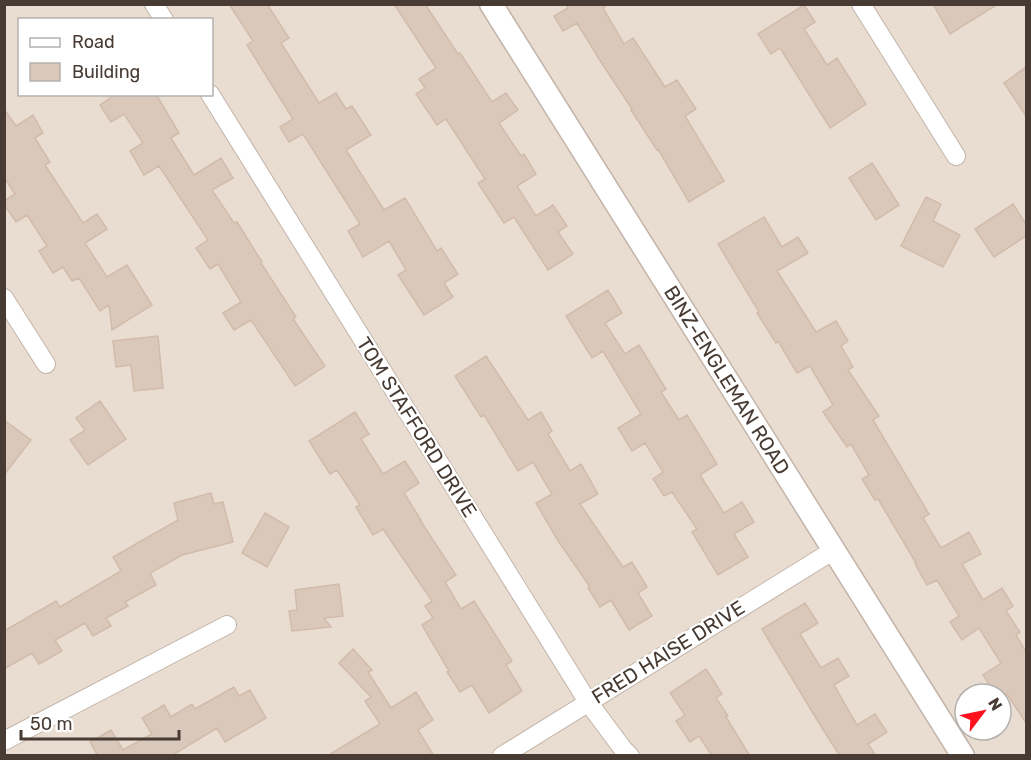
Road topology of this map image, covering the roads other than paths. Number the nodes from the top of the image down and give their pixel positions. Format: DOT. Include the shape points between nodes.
graph roads {
  1 [pos="154,4"];
  2 [pos="491,4"];
  3 [pos="861,4"];
  4 [pos="163,18"];
  5 [pos="211,96"];
  6 [pos="956,156"];
  7 [pos="4,298"];
  8 [pos="46,364"];
  9 [pos="834,550"];
  10 [pos="227,625"];
  11 [pos="588,702"];
  12 [pos="4,741"];
  13 [pos="502,756"];
  14 [pos="630,756"];
  15 [pos="963,756"];
  1 -- 4 [label="street"];
  2 -- 9 [label="street, BINZ-ENGLEMAN ROAD"];
  3 -- 6 [label="street"];
  5 -- 11 [label="street, TOM STAFFORD DRIVE"];
  7 -- 8 [label="street"];
  9 -- 11 [label="street, FRED HAISE DRIVE"];
  9 -- 15 [label="street, BINZ-ENGLEMAN ROAD"];
  10 -- 12 [label="street"];
  11 -- 13 [label="street, FRED HAISE DRIVE"];
  11 -- 14 [label="street, TOM STAFFORD DRIVE"];
}
